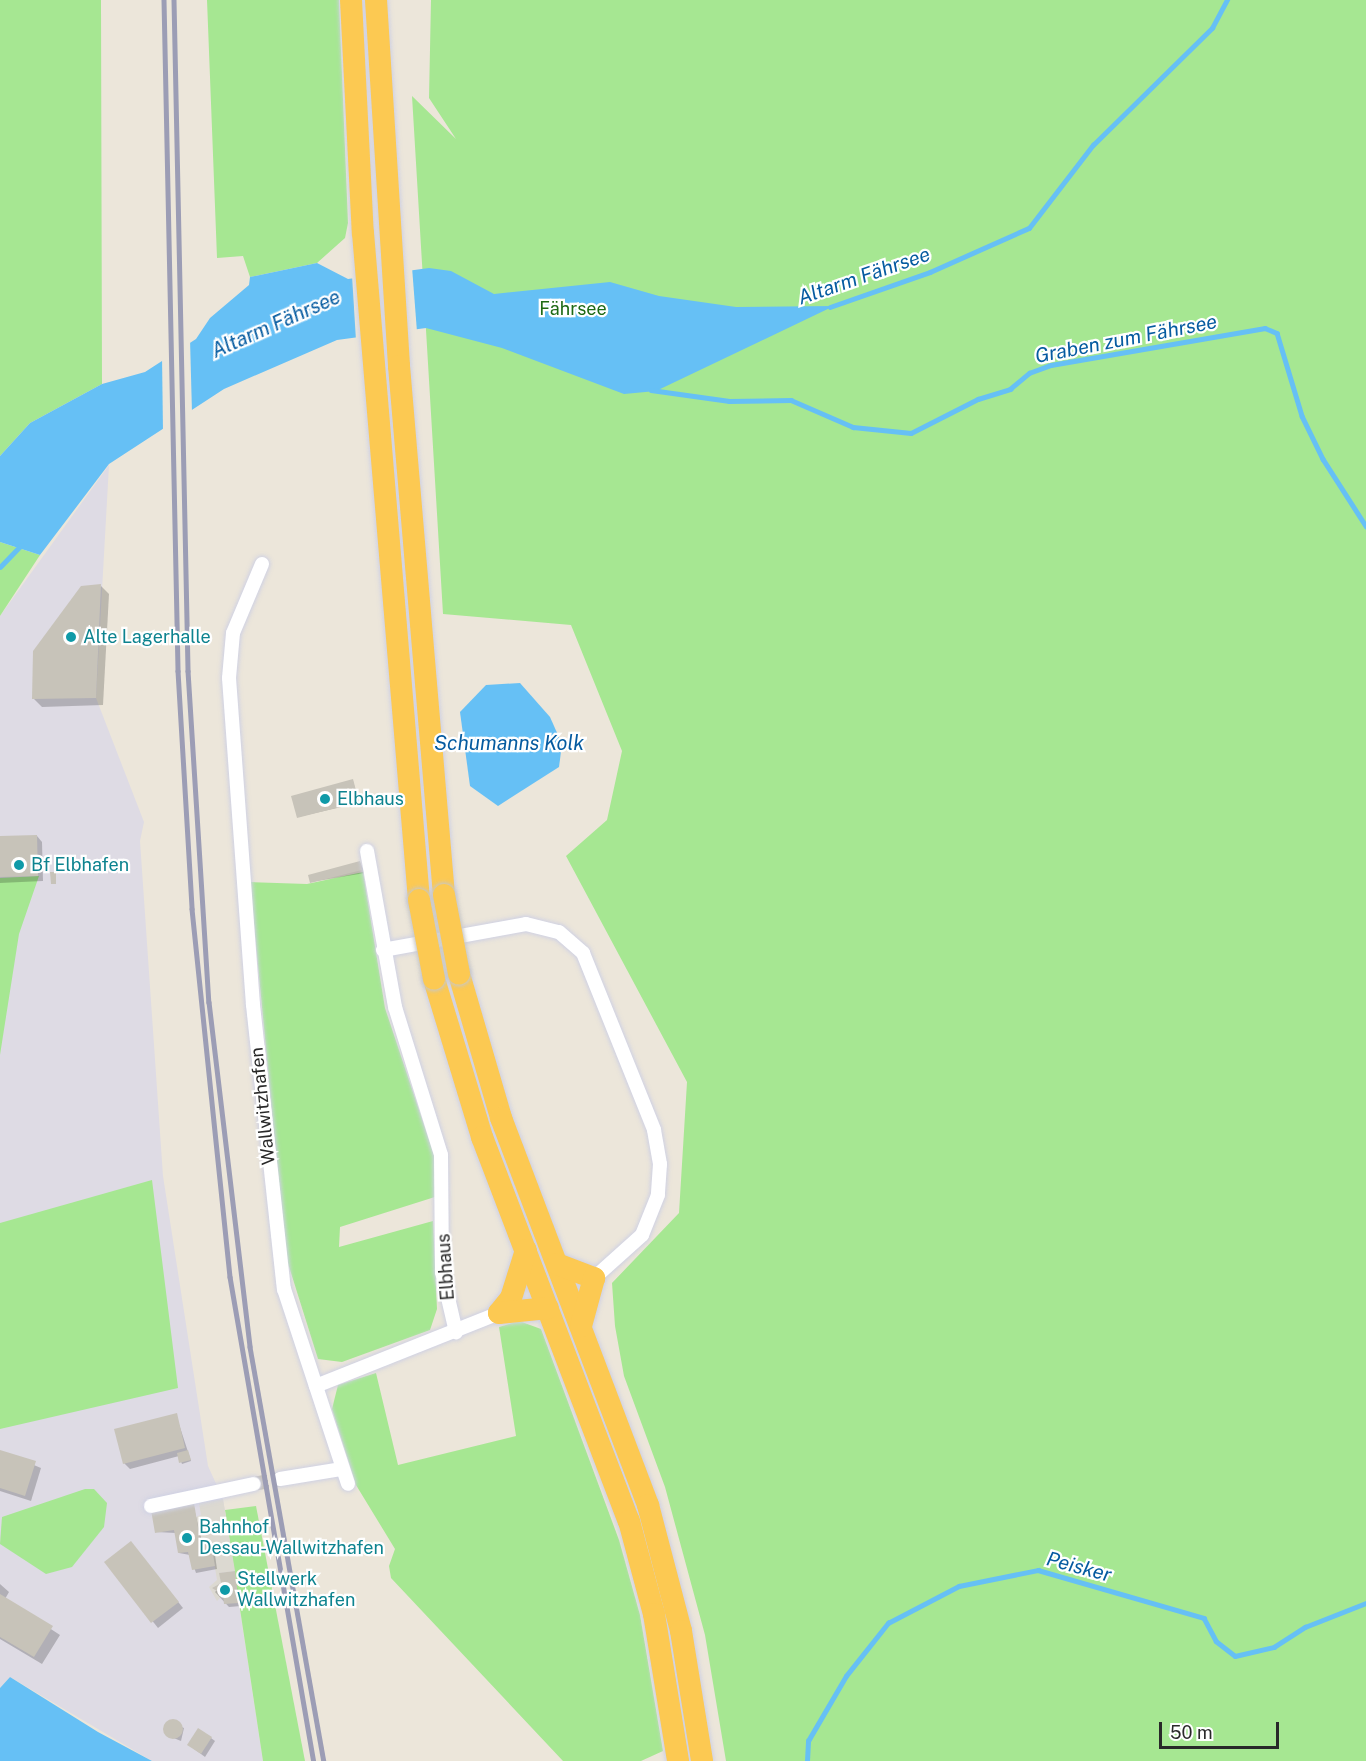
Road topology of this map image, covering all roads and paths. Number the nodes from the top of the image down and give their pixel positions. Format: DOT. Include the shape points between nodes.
graph roads {
  1 [pos="351,0"];
  2 [pos="376,0"];
  3 [pos="262,564"];
  4 [pos="367,851"];
  5 [pos="383,950"];
  6 [pos="526,1250"];
  7 [pos="557,1264"];
  8 [pos="594,1278"];
  9 [pos="548,1308"];
  10 [pos="499,1313"];
  11 [pos="581,1326"];
  12 [pos="456,1332"];
  13 [pos="316,1386"];
  14 [pos="342,1469"];
  15 [pos="280,1479"];
  16 [pos="254,1484"];
  17 [pos="348,1484"];
  18 [pos="151,1506"];
  19 [pos="678,1761"];
  20 [pos="702,1761"];
  1 -- 6 [label="highway, bridge" via="363,233 419,900 434,979 468,1098"];
  2 -- 7 [label="highway, bridge" via="399,366 444,895 459,974 488,1079"];
  3 -- 13 [label="street, Wallwitzhafen" via="233,633 230,719 278,1253"];
  4 -- 5 [label="street, Elbhaus"];
  5 -- 8 [label="street" via="526,924 559,932 583,953 654,1130 660,1164 658,1195 642,1235"];
  5 -- 12 [label="street, Elbhaus" via="403,1038 441,1155 442,1272"];
  6 -- 9 [label="highway"];
  6 -- 10 [label="highway" via="511,1298"];
  7 -- 8 [label="highway"];
  7 -- 11 [label="highway"];
  8 -- 11 [label="highway"];
  9 -- 10 [label="highway"];
  9 -- 19 [label="highway" via="617,1486 643,1570"];
  10 -- 12 [label="street"];
  11 -- 20 [label="highway" via="660,1546 690,1676"];
  12 -- 13 [label="street"];
  13 -- 14 [label="street, Wallwitzhafen"];
  14 -- 15 [label="street"];
  14 -- 17 [label="street, Wallwitzhafen"];
  16 -- 18 [label="street"];
}
